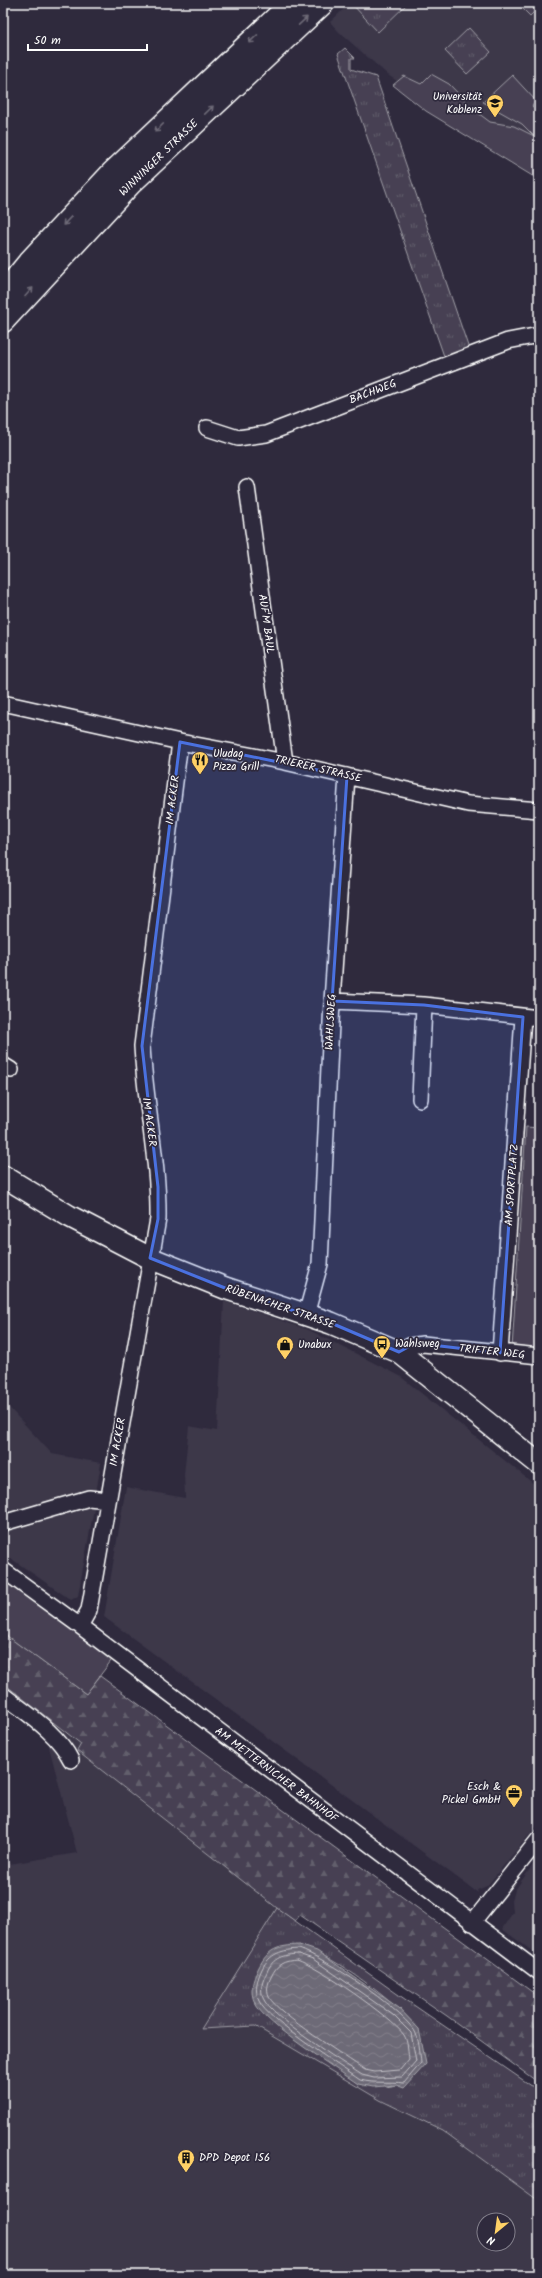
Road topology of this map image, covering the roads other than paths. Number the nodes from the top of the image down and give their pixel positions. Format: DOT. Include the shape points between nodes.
graph roads {
  1 [pos="292,3"];
  2 [pos="323,3"];
  3 [pos="3,294"];
  4 [pos="3,321"];
  5 [pos="539,335"];
  6 [pos="207,428"];
  7 [pos="247,487"];
  8 [pos="3,703"];
  9 [pos="180,742"];
  10 [pos="285,762"];
  11 [pos="347,776"];
  12 [pos="539,810"];
  13 [pos="332,1001"];
  14 [pos="424,1005"];
  15 [pos="523,1017"];
  16 [pos="539,1018"];
  17 [pos="420,1099"];
  18 [pos="3,1176"];
  19 [pos="150,1258"];
  20 [pos="306,1315"];
  21 [pos="399,1352"];
  22 [pos="500,1353"];
  23 [pos="539,1356"];
  24 [pos="539,1464"];
  25 [pos="108,1500"];
  26 [pos="3,1523"];
  27 [pos="3,1570"];
  28 [pos="80,1626"];
  29 [pos="3,1695"];
  30 [pos="71,1760"];
  31 [pos="539,1839"];
  32 [pos="472,1923"];
  33 [pos="539,1972"];
  1 -- 3 [label="main road, WINNINGER STRASSE, one-way" via="113,172 30,261"];
  4 -- 2 [label="main road, WINNINGER STRASSE, one-way" via="130,184"];
  5 -- 6 [label="street, BACHWEG" via="508,341 266,434 238,438"];
  7 -- 10 [label="street, AUF'M BAUL"];
  8 -- 9 [label="street, TRIERER STRASSE"];
  9 -- 10 [label="street, TRIERER STRASSE"];
  9 -- 19 [label="street, IM ACKER" via="142,1046 144,1084 158,1186 158,1220"];
  10 -- 11 [label="street, TRIERER STRASSE"];
  11 -- 12 [label="street, TRIERER STRASSE" via="468,804"];
  11 -- 13 [label="street, WAHLSWEG"];
  13 -- 14 [label="street"];
  13 -- 20 [label="street, WAHLSWEG" via="320,1264"];
  14 -- 15 [label="street"];
  14 -- 17 [label="street"];
  15 -- 16 [label="street"];
  15 -- 22 [label="street, AM SPORTPLATZ"];
  18 -- 19 [label="main road, RÜBENACHER STRASSE" via="69,1216"];
  19 -- 20 [label="main road, RÜBENACHER STRASSE" via="225,1288"];
  19 -- 25 [label="street, IM ACKER"];
  20 -- 21 [label="main road, RÜBENACHER STRASSE"];
  21 -- 22 [label="street, TRIFTER WEG" via="410,1346 423,1344"];
  21 -- 24 [label="main road, RÜBENACHER STRASSE"];
  22 -- 23 [label="street, TRIFTER WEG"];
  25 -- 26 [label="street" via="89,1498"];
  25 -- 28 [label="street, IM ACKER" via="89,1610"];
  27 -- 28 [label="street"];
  28 -- 32 [label="street, AM METTERNICHER BAHNHOF"];
  29 -- 30 [label="street" via="50,1733"];
  31 -- 32 [label="street"];
  32 -- 33 [label="street, AM METTERNICHER BAHNHOF"];
}
